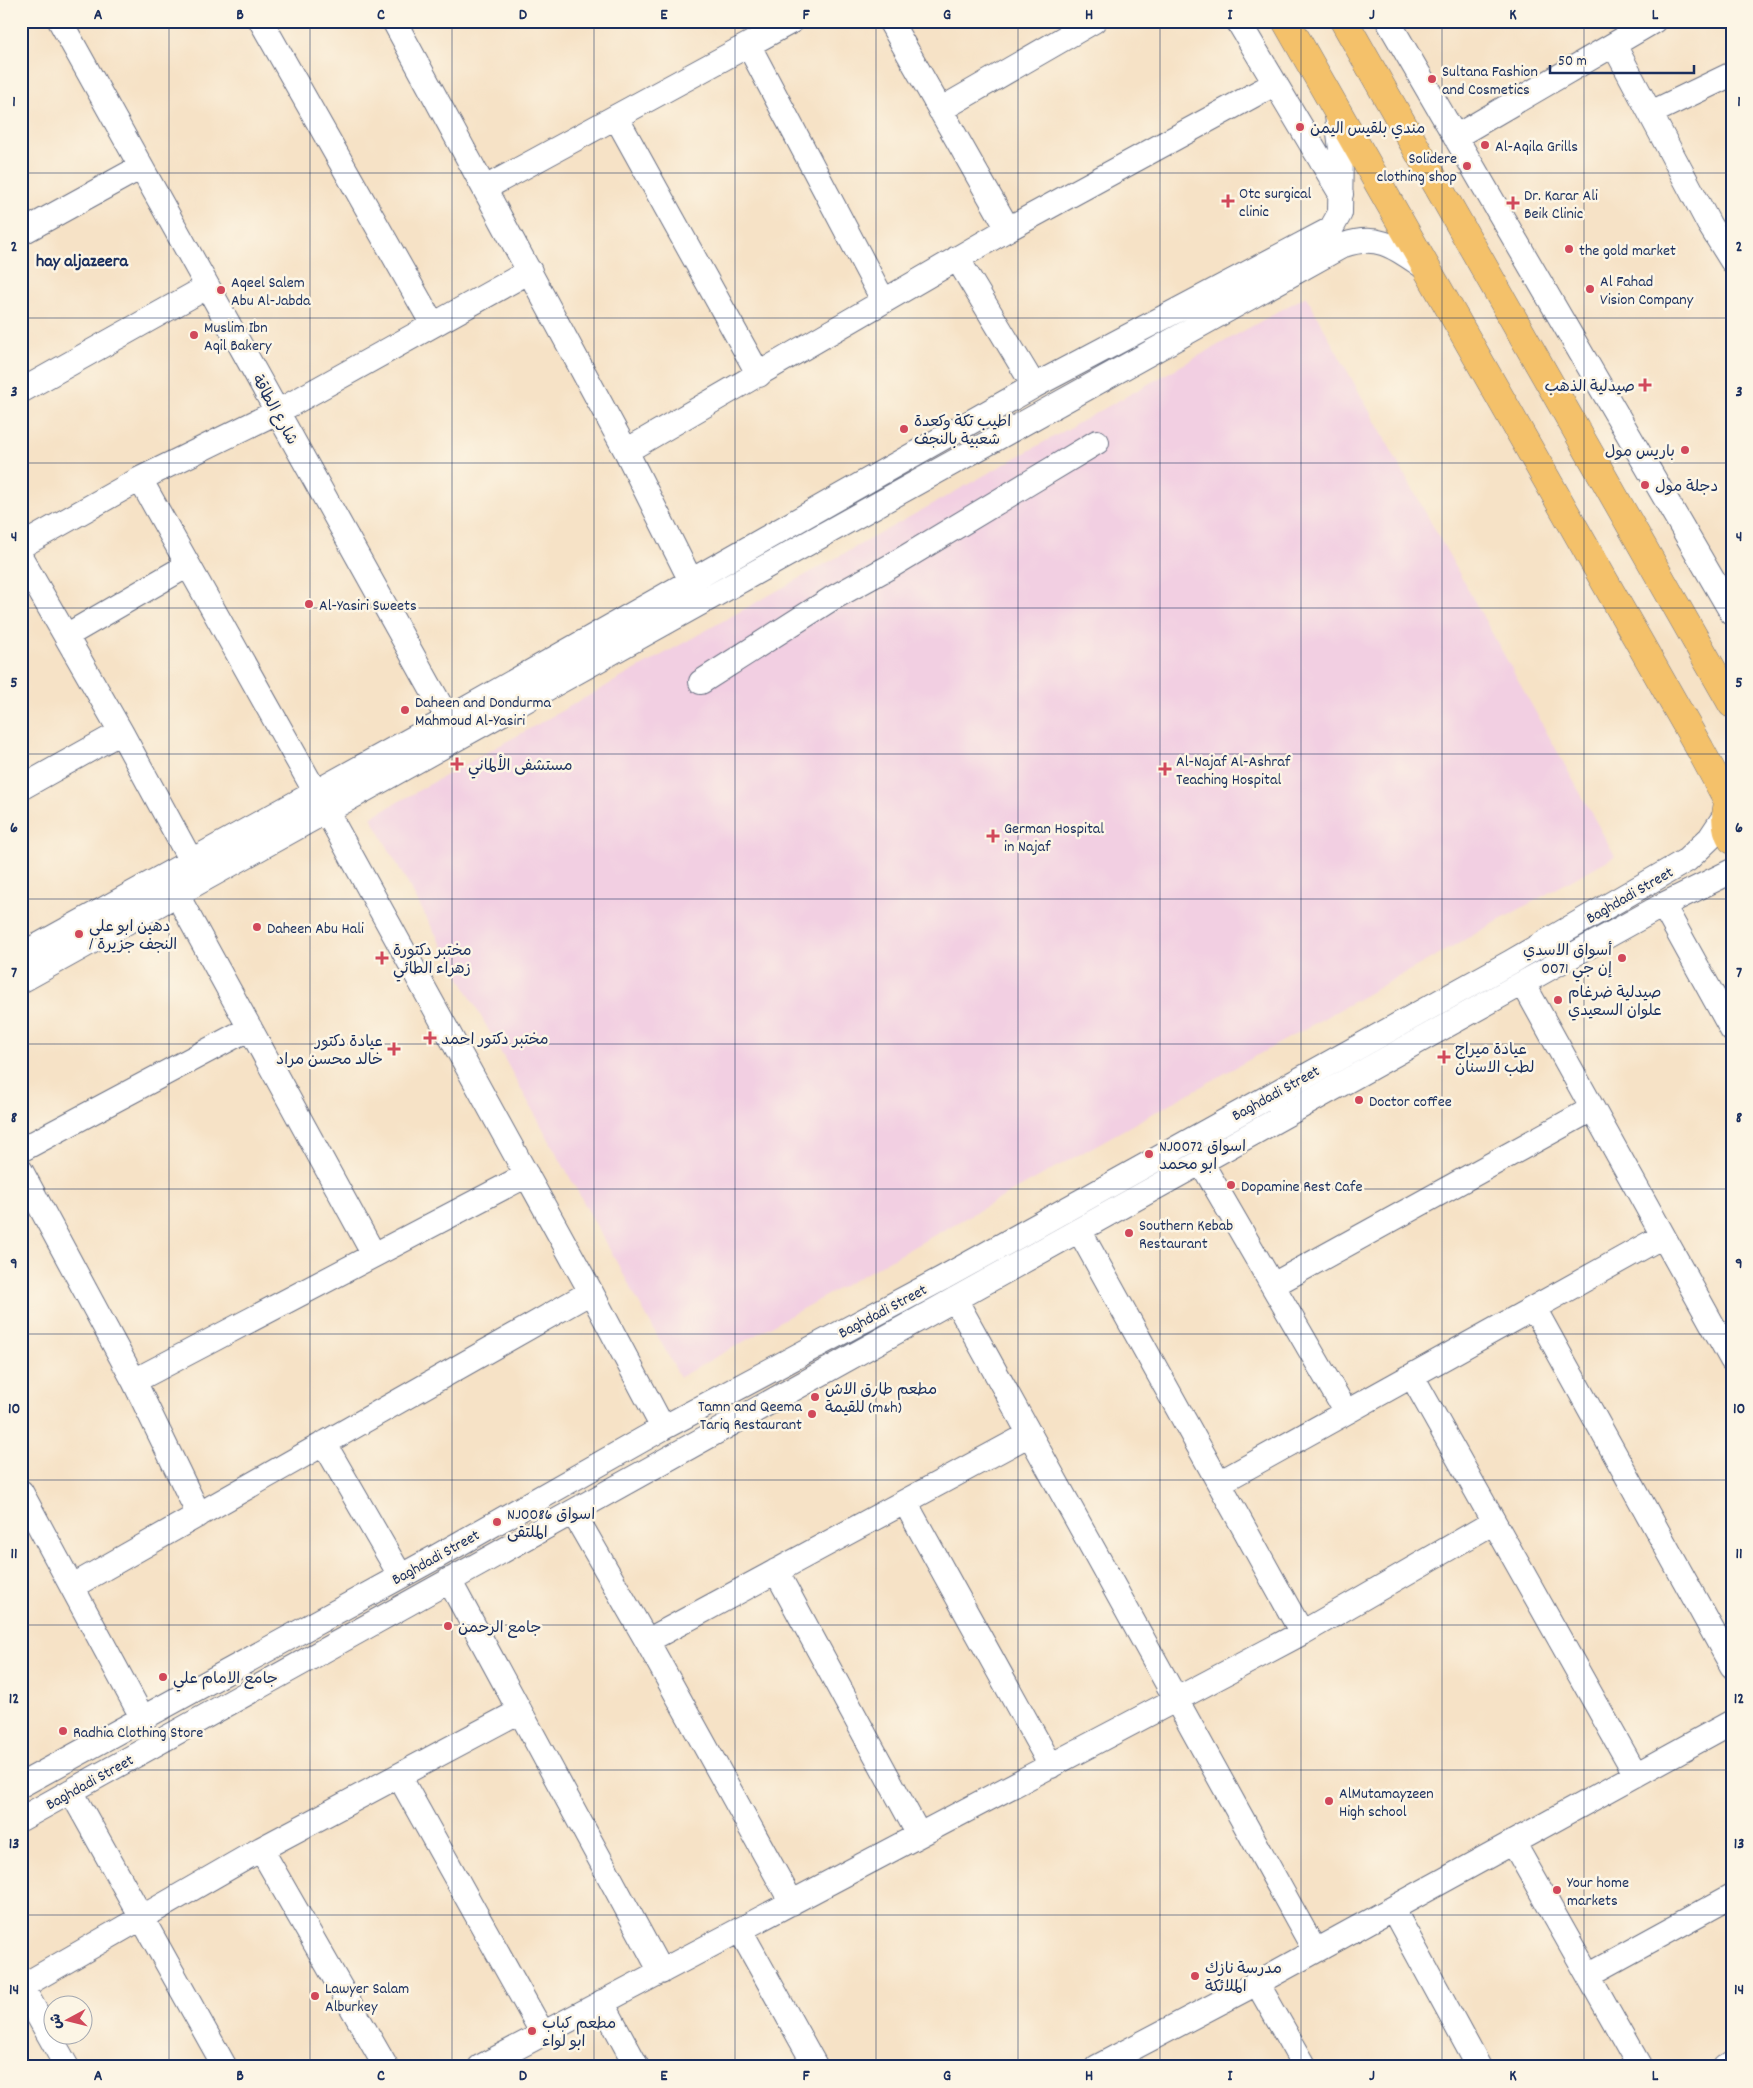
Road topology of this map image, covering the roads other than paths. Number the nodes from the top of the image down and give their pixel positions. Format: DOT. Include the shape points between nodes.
graph roads {
  1 [pos="60,21"];
  2 [pos="261,21"];
  3 [pos="394,21"];
  4 [pos="792,21"];
  5 [pos="890,21"];
  6 [pos="1094,21"];
  7 [pos="1238,21"];
  8 [pos="1286,21"];
  9 [pos="1344,21"];
  10 [pos="1388,21"];
  11 [pos="1654,21"];
  12 [pos="1063,29"];
  13 [pos="748,46"];
  14 [pos="1614,46"];
  15 [pos="1732,74"];
  16 [pos="1274,84"];
  17 [pos="940,110"];
  18 [pos="1651,113"];
  19 [pos="1337,115"];
  20 [pos="616,117"];
  21 [pos="1455,136"];
  22 [pos="141,167"];
  23 [pos="485,188"];
  24 [pos="1341,194"];
  25 [pos="1008,229"];
  26 [pos="21,233"];
  27 [pos="1730,253"];
  28 [pos="957,258"];
  29 [pos="1424,267"];
  30 [pos="530,271"];
  31 [pos="1246,286"];
  32 [pos="207,287"];
  33 [pos="883,300"];
  34 [pos="432,323"];
  35 [pos="759,375"];
  36 [pos="1034,386"];
  37 [pos="21,391"];
  38 [pos="277,412"];
  39 [pos="1097,442"];
  40 [pos="626,451"];
  41 [pos="140,479"];
  42 [pos="21,546"];
  43 [pos="21,558"];
  44 [pos="188,565"];
  45 [pos="692,581"];
  46 [pos="1730,607"];
  47 [pos="66,636"];
  48 [pos="701,682"];
  49 [pos="1732,704"];
  50 [pos="448,719"];
  51 [pos="121,732"];
  52 [pos="21,788"];
  53 [pos="321,802"];
  54 [pos="1729,812"];
  55 [pos="191,861"];
  56 [pos="1732,871"];
  57 [pos="177,895"];
  58 [pos="1663,905"];
  59 [pos="21,955"];
  60 [pos="21,982"];
  61 [pos="1523,983"];
  62 [pos="250,1028"];
  63 [pos="1732,1030"];
  64 [pos="1333,1060"];
  65 [pos="1346,1081"];
  66 [pos="1292,1082"];
  67 [pos="1305,1104"];
  68 [pos="1592,1110"];
  69 [pos="21,1150"];
  70 [pos="1201,1162"];
  71 [pos="21,1171"];
  72 [pos="527,1175"];
  73 [pos="1078,1230"];
  74 [pos="1663,1236"];
  75 [pos="374,1255"];
  76 [pos="1273,1285"];
  77 [pos="592,1292"];
  78 [pos="955,1299"];
  79 [pos="1534,1308"];
  80 [pos="1732,1360"];
  81 [pos="1412,1376"];
  82 [pos="134,1380"];
  83 [pos="1346,1412"];
  84 [pos="663,1428"];
  85 [pos="1030,1434"];
  86 [pos="324,1443"];
  87 [pos="1219,1483"];
  88 [pos="21,1492"];
  89 [pos="905,1502"];
  90 [pos="521,1509"];
  91 [pos="573,1512"];
  92 [pos="199,1515"];
  93 [pos="1494,1522"];
  94 [pos="491,1525"];
  95 [pos="533,1534"];
  96 [pos="502,1551"];
  97 [pos="776,1571"];
  98 [pos="400,1575"];
  99 [pos="449,1580"];
  100 [pos="73,1586"];
  101 [pos="1302,1633"];
  102 [pos="647,1641"];
  103 [pos="1732,1666"];
  104 [pos="1176,1700"];
  105 [pos="520,1711"];
  106 [pos="142,1717"];
  107 [pos="1732,1722"];
  108 [pos="1051,1766"];
  109 [pos="1636,1775"];
  110 [pos="399,1776"];
  111 [pos="21,1785"];
  112 [pos="71,1791"];
  113 [pos="21,1818"];
  114 [pos="918,1836"];
  115 [pos="1513,1842"];
  116 [pos="261,1849"];
  117 [pos="1732,1896"];
  118 [pos="792,1903"];
  119 [pos="1393,1909"];
  120 [pos="143,1919"];
  121 [pos="740,1930"];
  122 [pos="1315,1951"];
  123 [pos="660,1972"];
  124 [pos="1588,1975"];
  125 [pos="1257,1983"];
  126 [pos="22,1987"];
  127 [pos="602,2002"];
  128 [pos="543,2034"];
  129 [pos="1732,2063"];
  130 [pos="67,2067"];
  131 [pos="225,2067"];
  132 [pos="386,2067"];
  133 [pos="480,2067"];
  134 [pos="637,2067"];
  135 [pos="816,2067"];
  136 [pos="1097,2067"];
  137 [pos="1305,2067"];
  138 [pos="1479,2067"];
  139 [pos="1640,2067"];
  140 [pos="1726,2067"];
  1 -- 22 [label="street, شارع الطاقة"];
  2 -- 34 [label="street"];
  3 -- 23 [label="street"];
  4 -- 13 [label="street"];
  5 -- 17 [label="street"];
  6 -- 12 [label="street"];
  7 -- 16 [label="street"];
  8 -- 19 [label="main road"];
  9 -- 49 [label="main road"];
  10 -- 21 [label="street"];
  11 -- 14 [label="street"];
  12 -- 17 [label="street"];
  13 -- 20 [label="street"];
  13 -- 33 [label="street"];
  14 -- 18 [label="street"];
  14 -- 21 [label="street"];
  15 -- 18 [label="street"];
  16 -- 24 [label="street"];
  16 -- 25 [label="street"];
  17 -- 25 [label="street"];
  18 -- 27 [label="street" via="1709,224"];
  19 -- 24 [label="street"];
  19 -- 29 [label="main road"];
  20 -- 23 [label="street"];
  20 -- 35 [label="street"];
  21 -- 46 [label="street"];
  22 -- 26 [label="street"];
  22 -- 32 [label="street, شارع الطاقة"];
  23 -- 30 [label="street"];
  24 -- 31 [label="street" via="1340,213 1331,229"];
  25 -- 28 [label="street"];
  28 -- 33 [label="street"];
  28 -- 36 [label="street"];
  29 -- 31 [label="street" via="1383,242 1356,241"];
  29 -- 54 [label="main road" via="1696,741"];
  30 -- 34 [label="street"];
  30 -- 40 [label="street"];
  31 -- 36 [label="street"];
  31 -- 53 [label="street"];
  32 -- 37 [label="street"];
  32 -- 38 [label="street, شارع الطاقة"];
  33 -- 35 [label="street"];
  34 -- 38 [label="street"];
  35 -- 40 [label="street"];
  36 -- 45 [label="street"];
  38 -- 41 [label="street"];
  38 -- 50 [label="street, شارع الطاقة"];
  39 -- 48 [label="street" via="830,599"];
  40 -- 45 [label="street"];
  41 -- 42 [label="street"];
  41 -- 44 [label="street"];
  43 -- 47 [label="street"];
  44 -- 47 [label="street"];
  44 -- 53 [label="street"];
  45 -- 50 [label="street"];
  47 -- 51 [label="street"];
  50 -- 53 [label="street"];
  51 -- 52 [label="street"];
  51 -- 55 [label="street"];
  53 -- 55 [label="street"];
  53 -- 57 [label="street"];
  53 -- 72 [label="street"];
  54 -- 64 [label="street, Baghdadi Street" via="1710,838 1687,860"];
  55 -- 59 [label="street"];
  56 -- 58 [label="street, Baghdadi Street"];
  57 -- 60 [label="street"];
  57 -- 62 [label="street"];
  58 -- 61 [label="street, Baghdadi Street"];
  58 -- 63 [label="street"];
  61 -- 65 [label="street, Baghdadi Street"];
  61 -- 68 [label="street"];
  62 -- 69 [label="street"];
  62 -- 75 [label="street"];
  64 -- 65 [label="street" via="1332,1073 1336,1079"];
  64 -- 66 [label="street, Baghdadi Street"];
  65 -- 67 [label="street, Baghdadi Street"];
  66 -- 67 [label="street" via="1301,1084 1305,1089"];
  66 -- 84 [label="street, Baghdadi Street" via="943,1278"];
  67 -- 70 [label="street, Baghdadi Street"];
  68 -- 74 [label="street"];
  68 -- 76 [label="street"];
  70 -- 73 [label="street, Baghdadi Street"];
  70 -- 76 [label="street"];
  71 -- 82 [label="street"];
  72 -- 75 [label="street"];
  72 -- 77 [label="street"];
  73 -- 78 [label="street, Baghdadi Street"];
  73 -- 87 [label="street"];
  74 -- 79 [label="street"];
  74 -- 80 [label="street"];
  75 -- 82 [label="street"];
  76 -- 83 [label="street"];
  77 -- 84 [label="street"];
  77 -- 86 [label="street"];
  78 -- 85 [label="street"];
  78 -- 91 [label="street, Baghdadi Street"];
  79 -- 81 [label="street"];
  79 -- 103 [label="street"];
  81 -- 83 [label="street"];
  81 -- 93 [label="street"];
  82 -- 92 [label="street"];
  83 -- 87 [label="street"];
  84 -- 90 [label="street, Baghdadi Street"];
  85 -- 89 [label="street"];
  85 -- 104 [label="street"];
  86 -- 92 [label="street"];
  86 -- 98 [label="street"];
  87 -- 101 [label="street"];
  88 -- 100 [label="street"];
  89 -- 97 [label="street"];
  89 -- 108 [label="street"];
  90 -- 94 [label="street, Baghdadi Street"];
  90 -- 95 [label="street" via="520,1527"];
  91 -- 95 [label="street, Baghdadi Street"];
  91 -- 102 [label="street"];
  92 -- 100 [label="street"];
  93 -- 101 [label="street"];
  93 -- 109 [label="street"];
  94 -- 96 [label="street" via="501,1529 504,1535"];
  94 -- 98 [label="street, Baghdadi Street"];
  95 -- 96 [label="street, Baghdadi Street"];
  96 -- 99 [label="street, Baghdadi Street"];
  97 -- 102 [label="street"];
  97 -- 114 [label="street"];
  98 -- 106 [label="street, Baghdadi Street"];
  99 -- 105 [label="street"];
  99 -- 112 [label="street, Baghdadi Street"];
  100 -- 106 [label="street"];
  101 -- 104 [label="street"];
  102 -- 118 [label="street"];
  104 -- 108 [label="street"];
  104 -- 122 [label="street"];
  105 -- 110 [label="street"];
  105 -- 123 [label="street"];
  106 -- 111 [label="street, Baghdadi Street"];
  107 -- 109 [label="street"];
  108 -- 114 [label="street"];
  109 -- 115 [label="street"];
  110 -- 116 [label="street"];
  110 -- 128 [label="street"];
  112 -- 113 [label="street, Baghdadi Street"];
  112 -- 120 [label="street"];
  114 -- 118 [label="street"];
  115 -- 119 [label="street"];
  115 -- 124 [label="street"];
  116 -- 120 [label="street"];
  116 -- 132 [label="street"];
  117 -- 124 [label="street"];
  118 -- 121 [label="street"];
  119 -- 122 [label="street"];
  119 -- 138 [label="street"];
  120 -- 126 [label="street"];
  120 -- 131 [label="street"];
  121 -- 123 [label="street"];
  121 -- 135 [label="street"];
  122 -- 125 [label="street"];
  123 -- 127 [label="street"];
  124 -- 139 [label="street"];
  125 -- 136 [label="street"];
  125 -- 137 [label="street"];
  126 -- 130 [label="street"];
  127 -- 128 [label="street"];
  127 -- 134 [label="street"];
  128 -- 133 [label="street"];
  129 -- 140 [label="street"];
}
